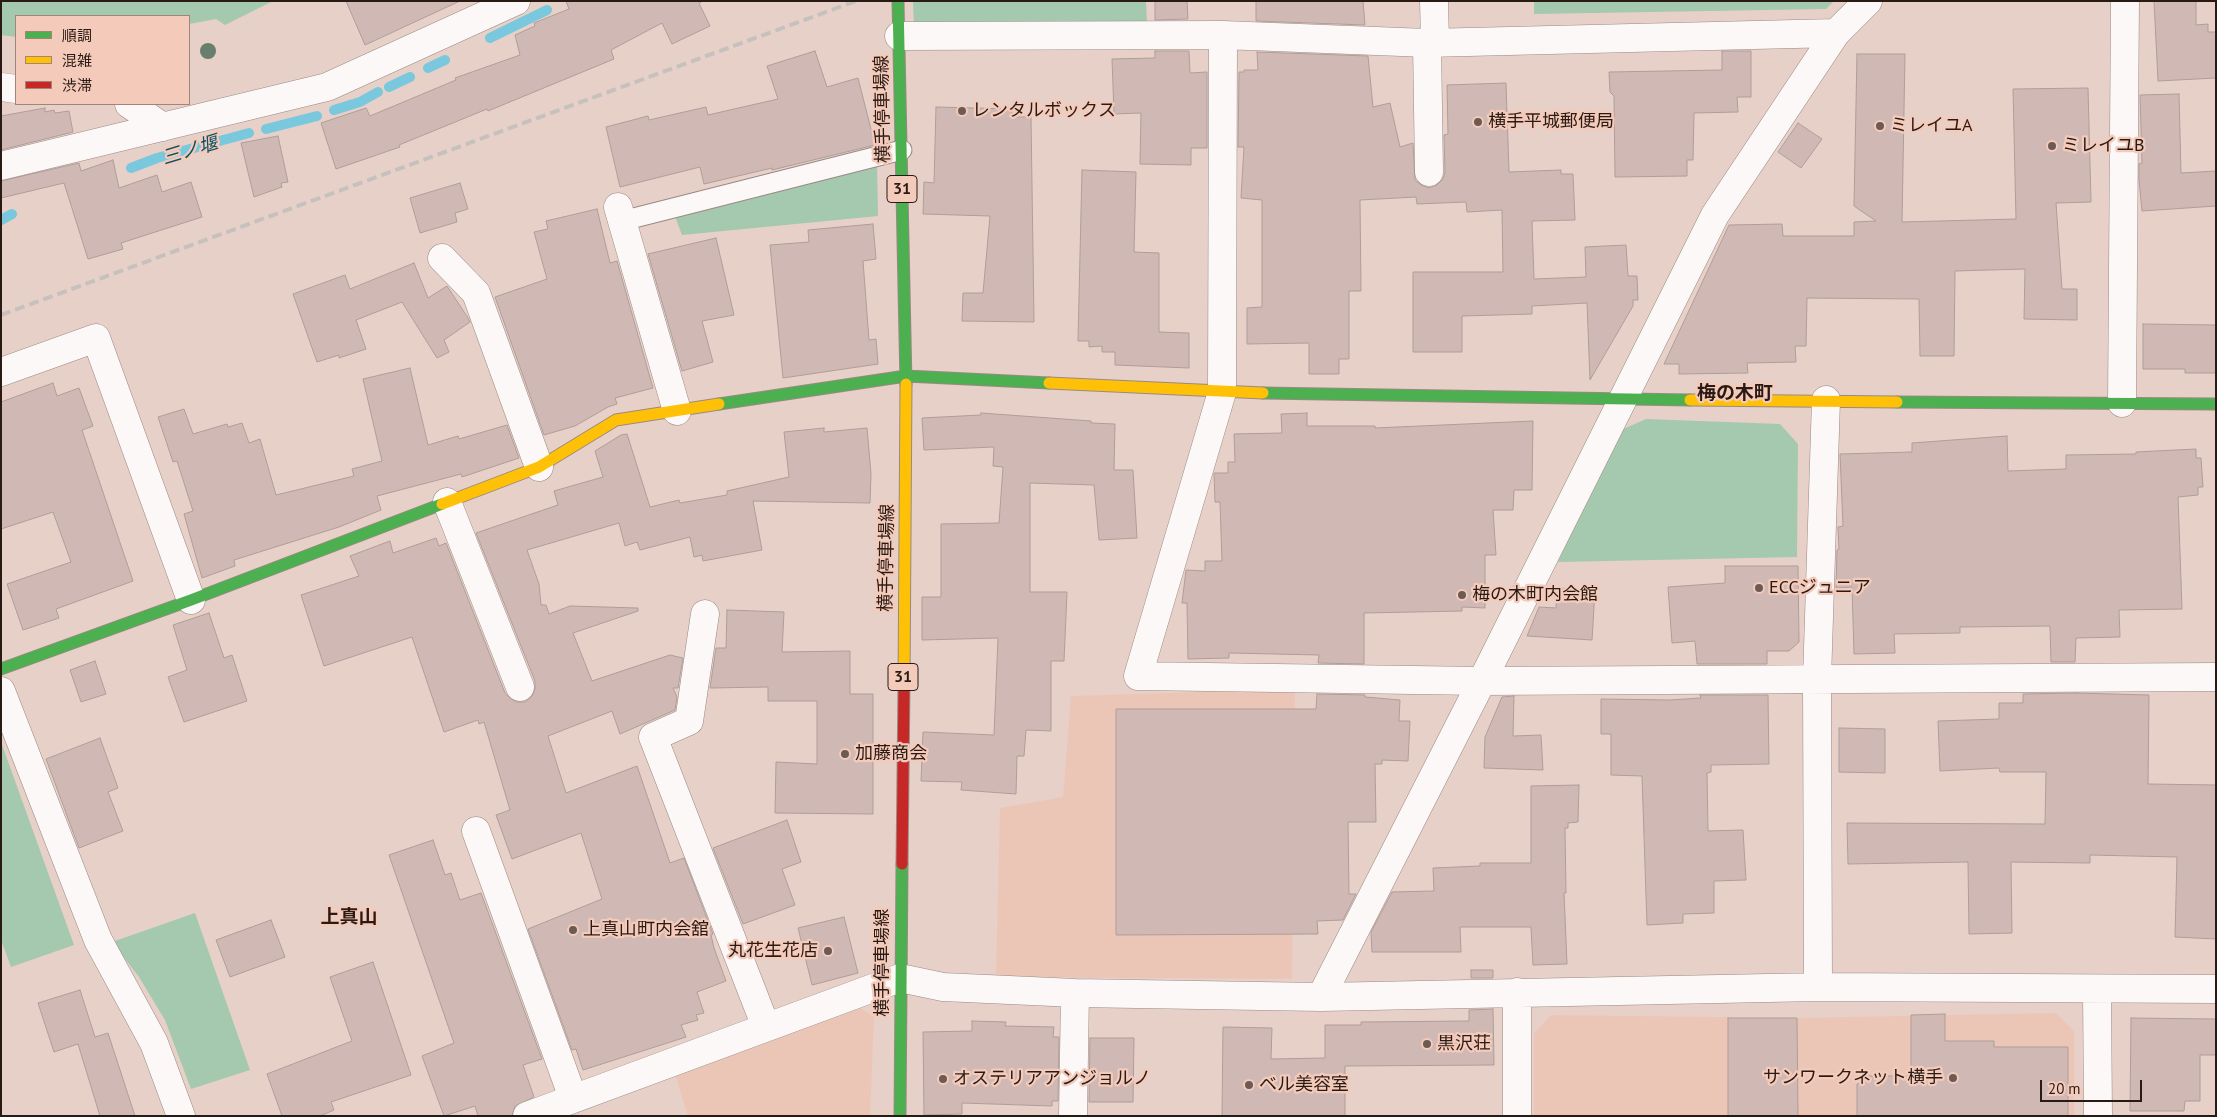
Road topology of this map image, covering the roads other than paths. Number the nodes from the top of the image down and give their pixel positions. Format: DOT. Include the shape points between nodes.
graph roads {
  1 [pos="516,1"];
  2 [pos="898,1"];
  3 [pos="1434,1"];
  4 [pos="1868,1"];
  5 [pos="2125,1"];
  6 [pos="1836,33"];
  7 [pos="1223,35"];
  8 [pos="899,36"];
  9 [pos="1432,42"];
  10 [pos="1,87"];
  11 [pos="15,89"];
  12 [pos="130,105"];
  13 [pos="163,127"];
  14 [pos="902,150"];
  15 [pos="1,166"];
  16 [pos="1429,172"];
  17 [pos="620,214"];
  18 [pos="442,258"];
  19 [pos="1,372"];
  20 [pos="906,376"];
  21 [pos="1222,392"];
  22 [pos="1623,400"];
  23 [pos="1826,400"];
  24 [pos="2122,403"];
  25 [pos="2216,404"];
  26 [pos="678,411"];
  27 [pos="539,467"];
  28 [pos="448,502"];
  29 [pos="191,600"];
  30 [pos="705,614"];
  31 [pos="1,669"];
  32 [pos="2216,677"];
  33 [pos="1817,679"];
  34 [pos="1482,681"];
  35 [pos="520,687"];
  36 [pos="1,691"];
  37 [pos="476,831"];
  38 [pos="900,978"];
  39 [pos="1818,987"];
  40 [pos="2216,989"];
  41 [pos="2097,990"];
  42 [pos="1517,992"];
  43 [pos="1075,993"];
  44 [pos="1322,997"];
  45 [pos="766,1027"];
  46 [pos="568,1105"];
  47 [pos="181,1116"];
  48 [pos="527,1116"];
  49 [pos="900,1116"];
  50 [pos="1073,1116"];
  51 [pos="1518,1116"];
  52 [pos="2098,1116"];
  1 -- 13 [label="street" via="327,88"];
  2 -- 8 [label="street, 横手停車場線 / 31"];
  3 -- 9 [label="street"];
  4 -- 6 [label="street"];
  5 -- 24 [label="street"];
  6 -- 9 [label="street"];
  6 -- 22 [label="street" via="1714,215"];
  7 -- 8 [label="street"];
  7 -- 9 [label="street"];
  7 -- 21 [label="street"];
  8 -- 14 [label="street, 横手停車場線 / 31"];
  9 -- 16 [label="street"];
  10 -- 11 [label="street"];
  12 -- 13 [label="street"];
  13 -- 15 [label="street"];
  14 -- 17 [label="lane"];
  14 -- 20 [label="street, 横手停車場線 / 31"];
  17 -- 26 [label="street"];
  18 -- 27 [label="street" via="476,293"];
  19 -- 29 [label="street" via="96,338"];
  20 -- 21 [label="street"];
  20 -- 26 [label="street"];
  20 -- 38 [label="street, 横手停車場線 / 31"];
  21 -- 22 [label="street"];
  21 -- 34 [label="street" via="1138,676"];
  22 -- 23 [label="street"];
  22 -- 34 [label="street"];
  23 -- 24 [label="street"];
  23 -- 33 [label="street"];
  24 -- 25 [label="street"];
  26 -- 27 [label="street" via="616,420"];
  27 -- 28 [label="street"];
  28 -- 29 [label="street"];
  28 -- 35 [label="street"];
  29 -- 31 [label="street"];
  30 -- 45 [label="street" via="689,721 653,737"];
  32 -- 33 [label="street"];
  33 -- 34 [label="street"];
  33 -- 39 [label="street"];
  34 -- 44 [label="street"];
  36 -- 47 [label="street" via="98,940 154,1043"];
  37 -- 46 [label="street"];
  38 -- 43 [label="street" via="943,987"];
  38 -- 45 [label="street"];
  38 -- 49 [label="street, 横手停車場線 / 31"];
  39 -- 41 [label="street"];
  39 -- 42 [label="street"];
  40 -- 41 [label="street"];
  41 -- 52 [label="street"];
  42 -- 44 [label="street"];
  42 -- 51 [label="street"];
  43 -- 44 [label="street"];
  43 -- 50 [label="street"];
  45 -- 46 [label="street"];
  46 -- 48 [label="street"];
}
